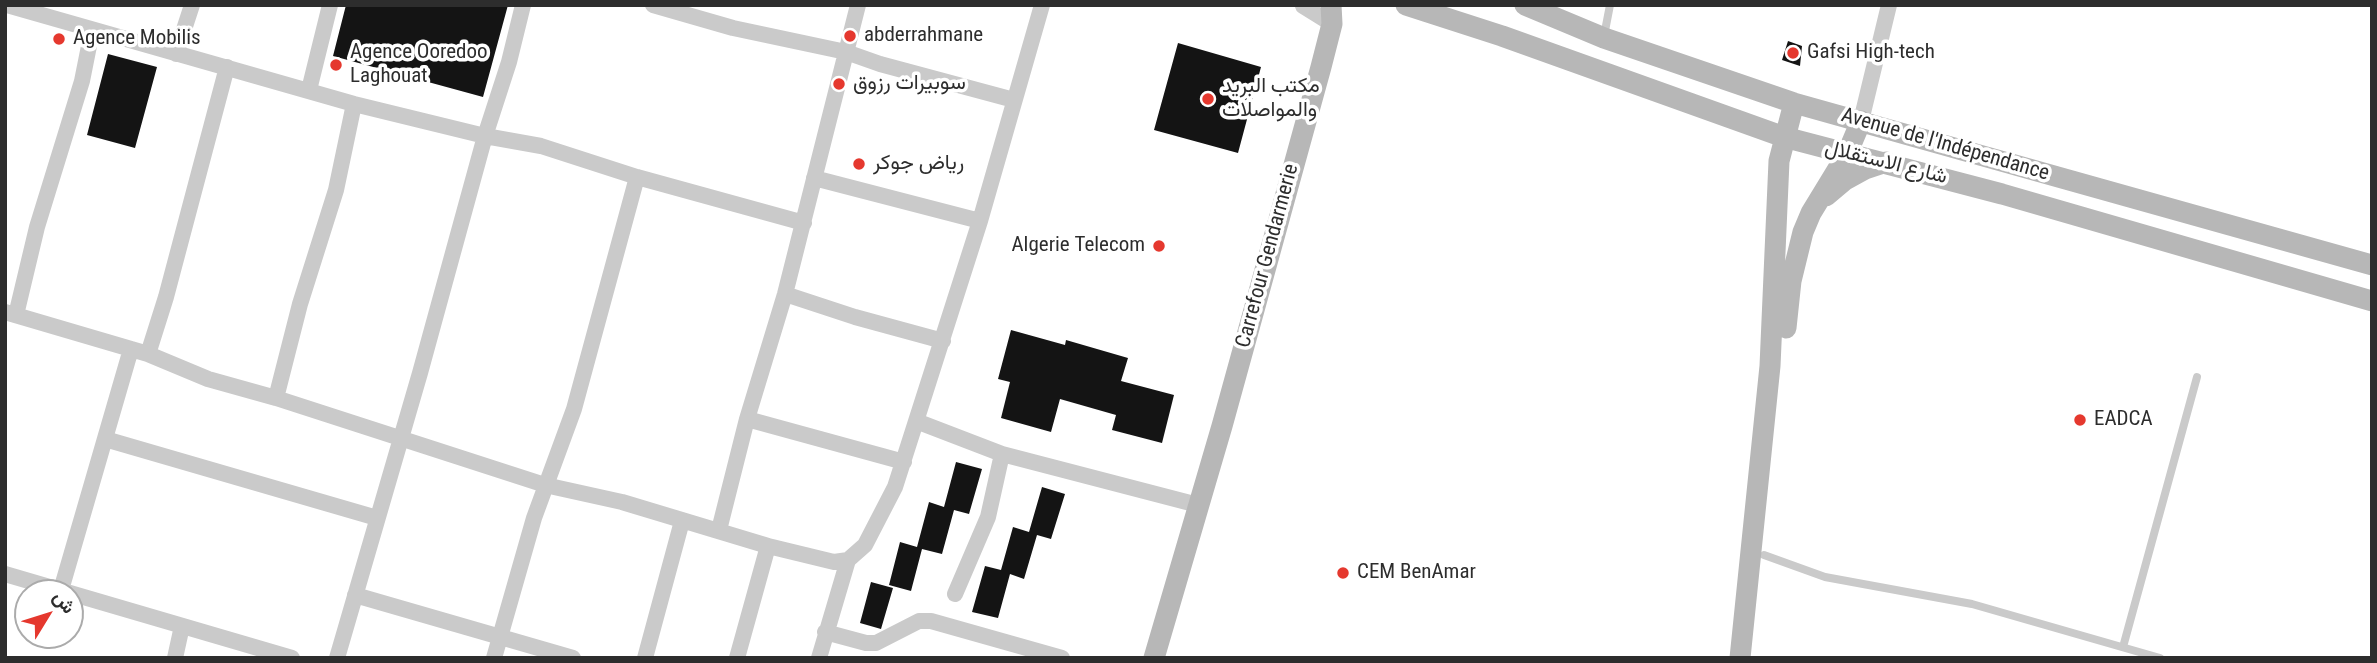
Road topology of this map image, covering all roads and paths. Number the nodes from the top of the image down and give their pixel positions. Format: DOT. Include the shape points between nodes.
graph roads {
  1 [pos="7,5"];
  2 [pos="192,5"];
  3 [pos="330,5"];
  4 [pos="523,5"];
  5 [pos="653,5"];
  6 [pos="858,5"];
  7 [pos="1042,5"];
  8 [pos="1345,5"];
  9 [pos="1406,5"];
  10 [pos="1525,5"];
  11 [pos="1610,5"];
  12 [pos="1889,5"];
  13 [pos="1303,6"];
  14 [pos="1331,15"];
  15 [pos="92,31"];
  16 [pos="1604,38"];
  17 [pos="846,52"];
  18 [pos="176,54"];
  19 [pos="227,67"];
  20 [pos="309,90"];
  21 [pos="1014,100"];
  22 [pos="1794,103"];
  23 [pos="354,104"];
  24 [pos="1861,121"];
  25 [pos="485,136"];
  26 [pos="1784,137"];
  27 [pos="1847,154"];
  28 [pos="1886,162"];
  29 [pos="2011,163"];
  30 [pos="637,177"];
  31 [pos="814,178"];
  32 [pos="2115,192"];
  33 [pos="2002,194"];
  34 [pos="1811,213"];
  35 [pos="980,221"];
  36 [pos="804,223"];
  37 [pos="2107,224"];
  38 [pos="2372,265"];
  39 [pos="785,294"];
  40 [pos="2372,301"];
  41 [pos="10,314"];
  42 [pos="943,341"];
  43 [pos="131,349"];
  44 [pos="148,354"];
  45 [pos="2197,377"];
  46 [pos="276,398"];
  47 [pos="747,419"];
  48 [pos="916,421"];
  49 [pos="105,439"];
  50 [pos="401,440"];
  51 [pos="1002,454"];
  52 [pos="904,462"];
  53 [pos="545,485"];
  54 [pos="1198,505"];
  55 [pos="377,518"];
  56 [pos="682,521"];
  57 [pos="719,530"];
  58 [pos="768,547"];
  59 [pos="1764,555"];
  60 [pos="848,560"];
  61 [pos="5,574"];
  62 [pos="22,579"];
  63 [pos="64,579"];
  64 [pos="955,594"];
  65 [pos="355,595"];
  66 [pos="84,597"];
  67 [pos="182,626"];
  68 [pos="825,632"];
  69 [pos="500,636"];
  70 [pos="2123,647"];
  71 [pos="175,658"];
  72 [pos="292,658"];
  73 [pos="337,658"];
  74 [pos="494,658"];
  75 [pos="572,658"];
  76 [pos="645,658"];
  77 [pos="737,658"];
  78 [pos="819,658"];
  79 [pos="1062,658"];
  80 [pos="1154,658"];
  81 [pos="1740,658"];
  82 [pos="1755,658"];
  83 [pos="2160,658"];
  1 -- 15 [label="street"];
  2 -- 18 [label="street"];
  3 -- 20 [label="street"];
  4 -- 25 [label="street"];
  5 -- 17 [label="street"];
  6 -- 17 [label="street"];
  7 -- 21 [label="street"];
  8 -- 14 [label="main road"];
  9 -- 26 [label="main road, شارع الاستقلال"];
  10 -- 16 [label="main road, Avenue de l'Indépendance"];
  11 -- 16 [label="lane"];
  12 -- 24 [label="street"];
  13 -- 14 [label="street"];
  14 -- 54 [label="main road, Carrefour Gendarmerie"];
  15 -- 18 [label="street"];
  15 -- 41 [label="street" via="82,81"];
  16 -- 22 [label="main road, Avenue de l'Indépendance"];
  17 -- 21 [label="street"];
  17 -- 31 [label="street"];
  18 -- 19 [label="street"];
  19 -- 20 [label="street"];
  19 -- 44 [label="street"];
  20 -- 23 [label="street"];
  21 -- 35 [label="street"];
  22 -- 24 [label="main road, Avenue de l'Indépendance"];
  22 -- 26 [label="main road"];
  23 -- 25 [label="street"];
  23 -- 46 [label="street" via="336,190"];
  24 -- 27 [label="main road"];
  24 -- 29 [label="main road, Avenue de l'Indépendance"];
  25 -- 30 [label="street" via="541,146"];
  25 -- 50 [label="street"];
  26 -- 27 [label="main road, شارع الاستقلال"];
  26 -- 81 [label="main road" via="1777,182 1770,366"];
  27 -- 28 [label="main road, شارع الاستقلال"];
  27 -- 34 [label="main road"];
  28 -- 33 [label="main road, شارع الاستقلال"];
  28 -- 34 [label="main road" via="1845,180"];
  29 -- 32 [label="main road, Avenue de l'Indépendance"];
  29 -- 33 [label="main road"];
  30 -- 36 [label="street"];
  30 -- 53 [label="street" via="574,409"];
  31 -- 35 [label="street"];
  31 -- 36 [label="street"];
  32 -- 37 [label="main road"];
  32 -- 38 [label="main road, Avenue de l'Indépendance"];
  33 -- 37 [label="main road, شارع الاستقلال"];
  34 -- 59 [label="main road" via="1791,281"];
  35 -- 42 [label="street"];
  36 -- 39 [label="street"];
  37 -- 40 [label="main road, شارع الاستقلال"];
  39 -- 42 [label="street"];
  39 -- 47 [label="street"];
  41 -- 43 [label="street"];
  42 -- 48 [label="street"];
  43 -- 44 [label="street"];
  43 -- 49 [label="street"];
  44 -- 46 [label="street" via="208,379"];
  45 -- 70 [label="lane"];
  46 -- 50 [label="street"];
  47 -- 52 [label="street"];
  47 -- 57 [label="street"];
  48 -- 51 [label="street"];
  48 -- 52 [label="street"];
  49 -- 55 [label="street"];
  49 -- 63 [label="street"];
  50 -- 53 [label="street"];
  50 -- 55 [label="street"];
  51 -- 54 [label="street"];
  51 -- 64 [label="street" via="988,517"];
  52 -- 60 [label="street" via="864,545"];
  53 -- 56 [label="street"];
  53 -- 69 [label="street"];
  54 -- 80 [label="main road, Carrefour Gendarmerie"];
  55 -- 65 [label="street"];
  56 -- 57 [label="street"];
  56 -- 76 [label="street"];
  57 -- 58 [label="street"];
  58 -- 60 [label="street" via="834,562"];
  58 -- 77 [label="street"];
  59 -- 70 [label="lane" via="1825,576 1972,604"];
  59 -- 82 [label="main road"];
  60 -- 68 [label="street"];
  61 -- 62 [label="street"];
  65 -- 69 [label="street"];
  65 -- 73 [label="street"];
  66 -- 67 [label="street"];
  67 -- 71 [label="street"];
  67 -- 72 [label="street"];
  68 -- 78 [label="street"];
  68 -- 79 [label="street" via="876,643 919,621 931,621"];
  69 -- 74 [label="street"];
  69 -- 75 [label="street"];
  70 -- 83 [label="lane"];
}
